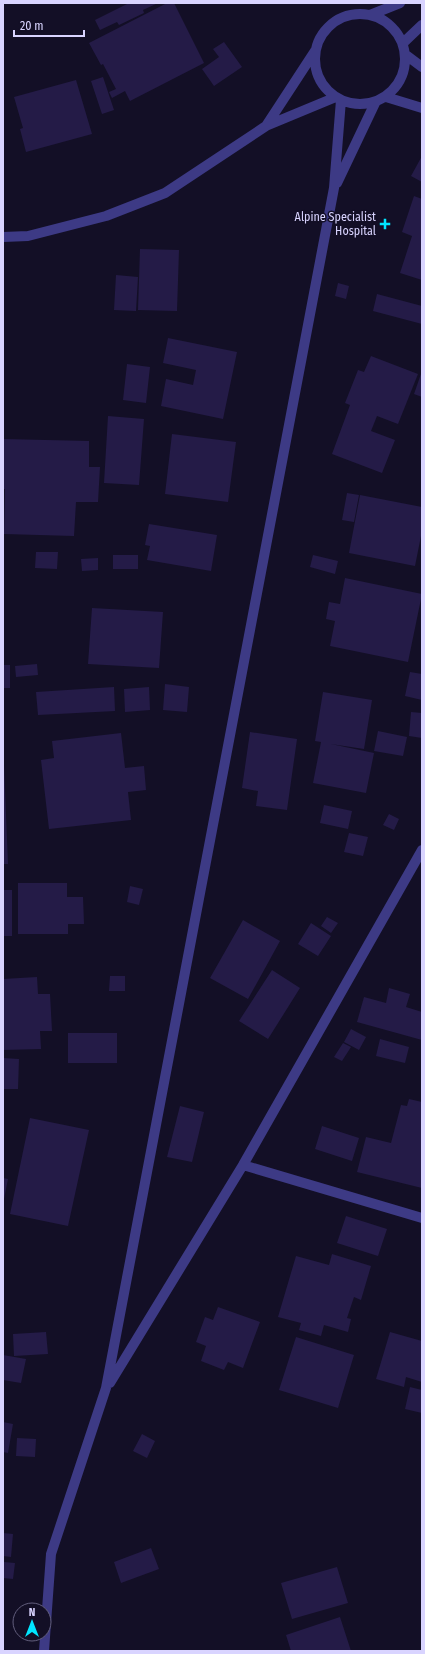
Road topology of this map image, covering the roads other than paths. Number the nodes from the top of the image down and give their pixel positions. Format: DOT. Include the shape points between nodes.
graph roads {
  1 [pos="400,3"];
  2 [pos="370,15"];
  3 [pos="422,25"];
  4 [pos="403,44"];
  5 [pos="315,50"];
  6 [pos="406,55"];
  7 [pos="422,67"];
  8 [pos="338,99"];
  9 [pos="381,99"];
  10 [pos="422,108"];
  11 [pos="266,126"];
  12 [pos="334,188"];
  13 [pos="3,237"];
  14 [pos="422,850"];
  15 [pos="244,1165"];
  16 [pos="422,1218"];
  17 [pos="106,1388"];
  18 [pos="44,1651"];
  1 -- 2 [label="street"];
  2 -- 4 [label="street" via="391,25"];
  2 -- 5 [label="street" via="346,16 326,29"];
  3 -- 4 [label="street"];
  4 -- 6 [label="street"];
  5 -- 8 [label="street" via="316,69 323,85"];
  5 -- 11 [label="street"];
  6 -- 7 [label="street"];
  6 -- 9 [label="street" via="402,79"];
  8 -- 9 [label="street" via="352,104 365,104"];
  8 -- 11 [label="street"];
  8 -- 12 [label="street"];
  9 -- 10 [label="street"];
  9 -- 12 [label="street"];
  11 -- 13 [label="street" via="165,194 99,218 28,236"];
  12 -- 17 [label="street"];
  14 -- 15 [label="street"];
  15 -- 16 [label="street"];
  15 -- 17 [label="street"];
  17 -- 18 [label="street" via="50,1554"];
}
